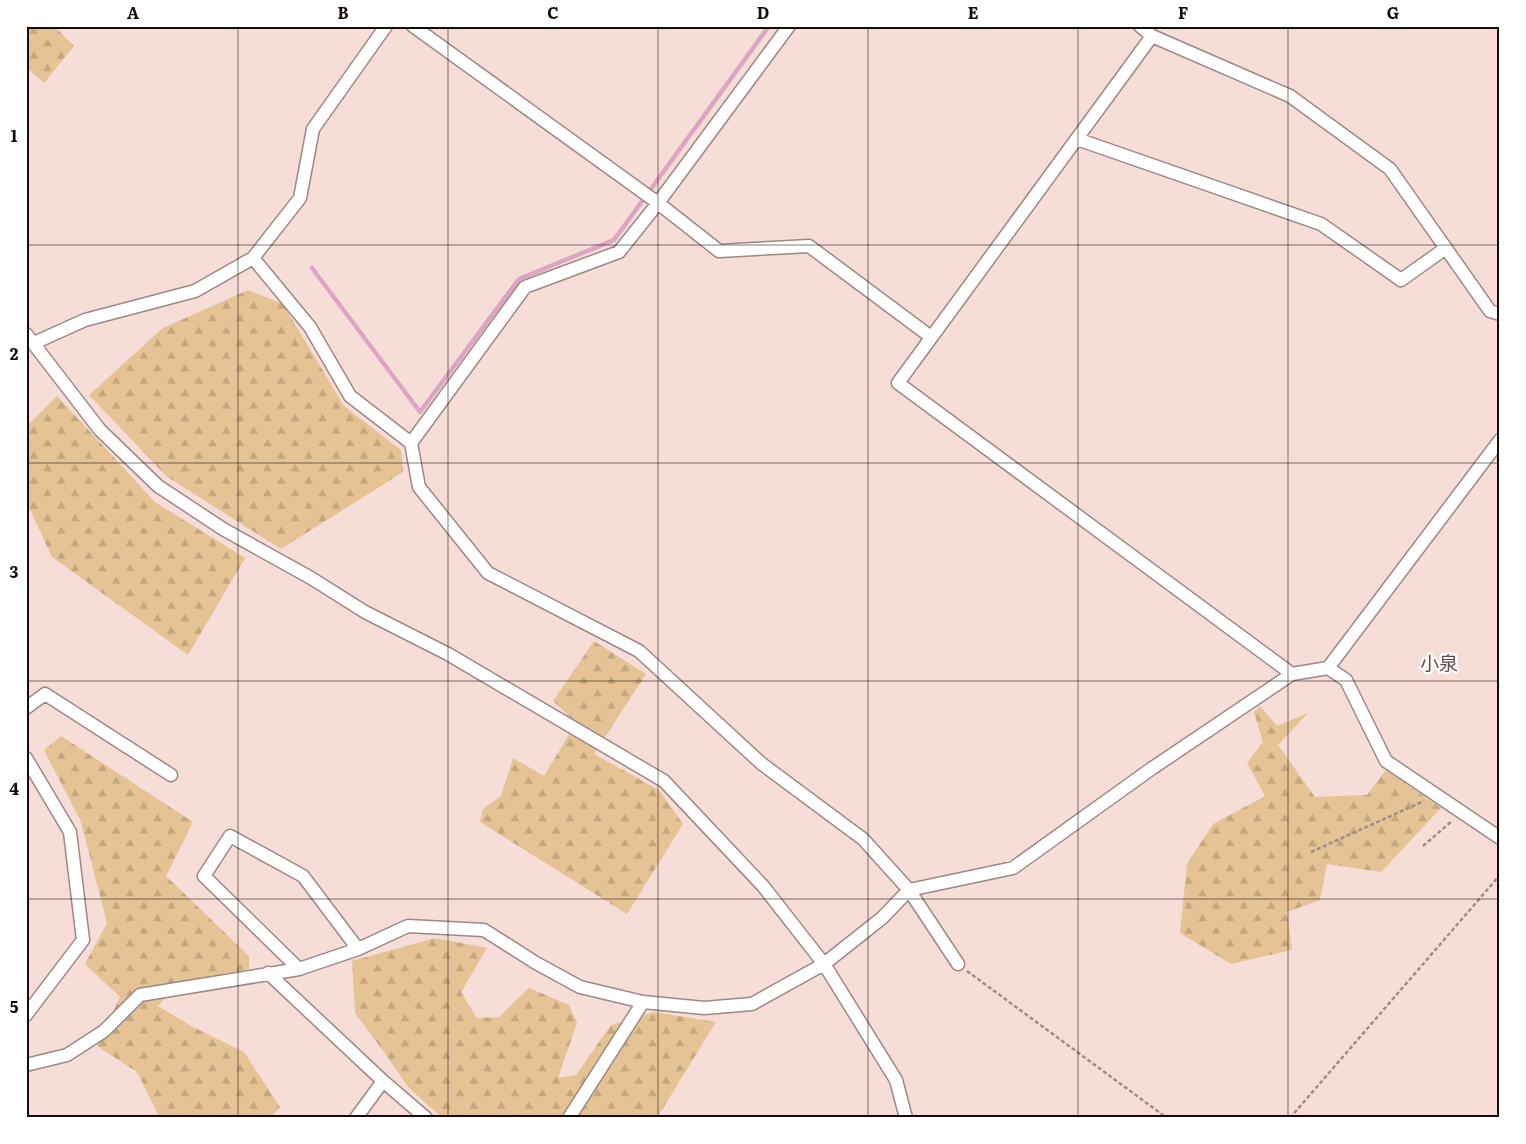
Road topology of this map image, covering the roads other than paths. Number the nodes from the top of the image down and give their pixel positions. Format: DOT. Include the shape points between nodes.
graph roads {
  1 [pos="386,26"];
  2 [pos="413,26"];
  3 [pos="789,26"];
  4 [pos="1140,26"];
  5 [pos="1152,36"];
  6 [pos="1076,139"];
  7 [pos="658,203"];
  8 [pos="1446,248"];
  9 [pos="253,258"];
  10 [pos="1500,314"];
  11 [pos="931,337"];
  12 [pos="30,339"];
  13 [pos="1500,440"];
  14 [pos="411,443"];
  15 [pos="1328,668"];
  16 [pos="1292,674"];
  17 [pos="26,708"];
  18 [pos="26,758"];
  19 [pos="171,775"];
  20 [pos="1500,838"];
  21 [pos="909,890"];
  22 [pos="358,949"];
  23 [pos="824,964"];
  24 [pos="958,964"];
  25 [pos="299,969"];
  26 [pos="268,973"];
  27 [pos="643,1002"];
  28 [pos="26,1015"];
  29 [pos="26,1065"];
  30 [pos="383,1081"];
  31 [pos="356,1118"];
  32 [pos="426,1118"];
  33 [pos="569,1118"];
  34 [pos="906,1118"];
  1 -- 9 [label="street" via="313,128 300,198"];
  2 -- 7 [label="street"];
  3 -- 7 [label="street"];
  4 -- 5 [label="street"];
  5 -- 6 [label="street"];
  5 -- 8 [label="street" via="1290,96 1390,169"];
  6 -- 8 [label="street" via="1321,224 1401,280"];
  6 -- 11 [label="street"];
  7 -- 11 [label="street" via="718,251 809,246"];
  7 -- 14 [label="street" via="618,252 525,286"];
  8 -- 10 [label="street" via="1490,311"];
  9 -- 12 [label="street" via="195,291 85,320"];
  9 -- 14 [label="street" via="310,327 350,396"];
  11 -- 16 [label="street" via="898,383"];
  12 -- 23 [label="street" via="100,430 158,486 223,529 365,612 448,654 664,781 763,886"];
  13 -- 15 [label="street"];
  14 -- 21 [label="street" via="419,487 488,573 639,651 762,764 863,838"];
  15 -- 16 [label="street"];
  15 -- 20 [label="street" via="1346,680 1386,761"];
  16 -- 21 [label="street" via="1013,868"];
  17 -- 19 [label="street" via="45,694"];
  18 -- 28 [label="street" via="70,832 82,940"];
  21 -- 23 [label="street" via="882,918"];
  21 -- 24 [label="street"];
  22 -- 25 [label="street"];
  22 -- 25 [label="street" via="303,876 230,836 204,876"];
  22 -- 27 [label="street" via="408,926 484,930 580,987"];
  23 -- 27 [label="street" via="752,1004 704,1008"];
  23 -- 34 [label="street" via="896,1080"];
  25 -- 26 [label="street"];
  26 -- 29 [label="street" via="140,995 104,1031 67,1056"];
  26 -- 30 [label="street"];
  27 -- 33 [label="street"];
  30 -- 31 [label="street"];
  30 -- 32 [label="street"];
}
